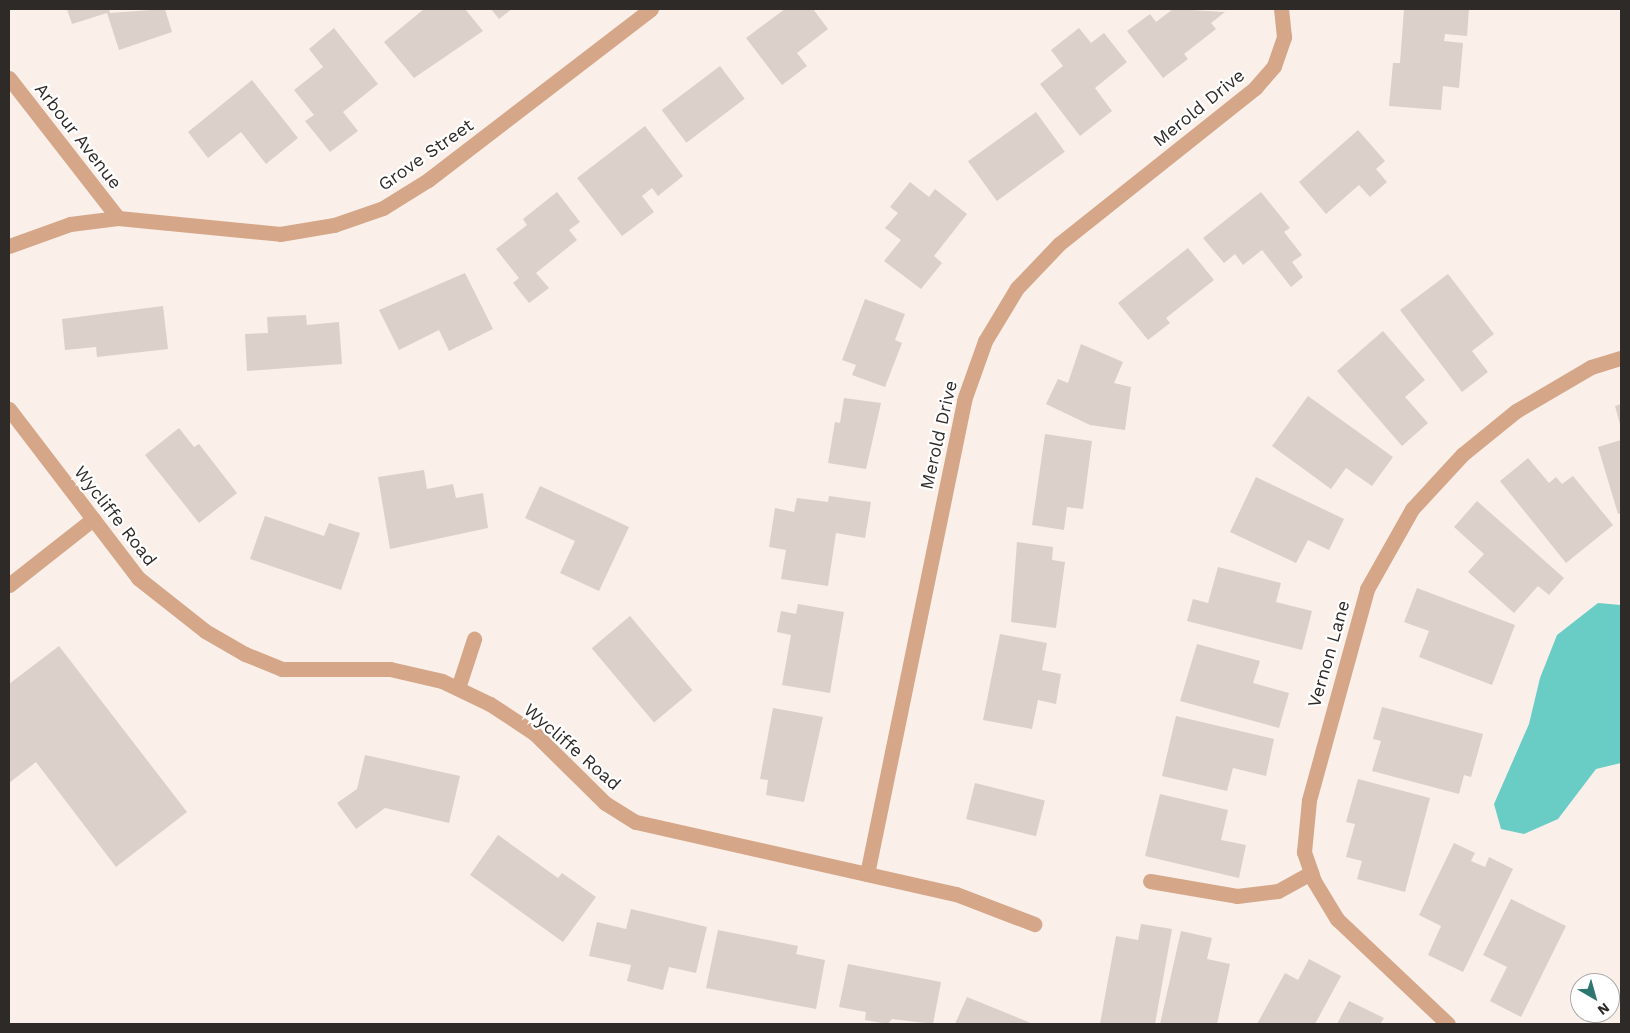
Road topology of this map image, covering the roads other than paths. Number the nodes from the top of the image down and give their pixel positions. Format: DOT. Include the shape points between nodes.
graph roads {
  1 [pos="651,9"];
  2 [pos="1281,9"];
  3 [pos="9,78"];
  4 [pos="118,218"];
  5 [pos="9,246"];
  6 [pos="1621,358"];
  7 [pos="9,410"];
  8 [pos="93,519"];
  9 [pos="9,585"];
  10 [pos="474,639"];
  11 [pos="458,688"];
  12 [pos="1311,873"];
  13 [pos="868,874"];
  14 [pos="1150,880"];
  15 [pos="1034,924"];
  16 [pos="1448,1024"];
  1 -- 4 [label="street, Grove Street" via="428,180 383,208 334,225 280,234"];
  2 -- 13 [label="street, Merold Drive" via="1284,37 1274,66 1255,88 1059,244 1017,288 985,341 964,400"];
  3 -- 4 [label="street, Arbour Avenue"];
  4 -- 5 [label="street, Grove Street" via="70,224"];
  6 -- 12 [label="street, Vernon Lane" via="1591,367 1516,410 1463,454 1412,509 1367,589 1309,800 1304,852"];
  7 -- 8 [label="street, Wycliffe Road"];
  8 -- 9 [label="street"];
  8 -- 11 [label="street, Wycliffe Road" via="138,578 205,632 245,654 282,669 390,669"];
  10 -- 11 [label="street"];
  11 -- 13 [label="street, Wycliffe Road" via="534,733 605,803 636,822"];
  12 -- 14 [label="street" via="1278,891 1246,896"];
  12 -- 16 [label="street, Vernon Lane" via="1337,919"];
  13 -- 15 [label="street, Wycliffe Road" via="956,894"];
}
